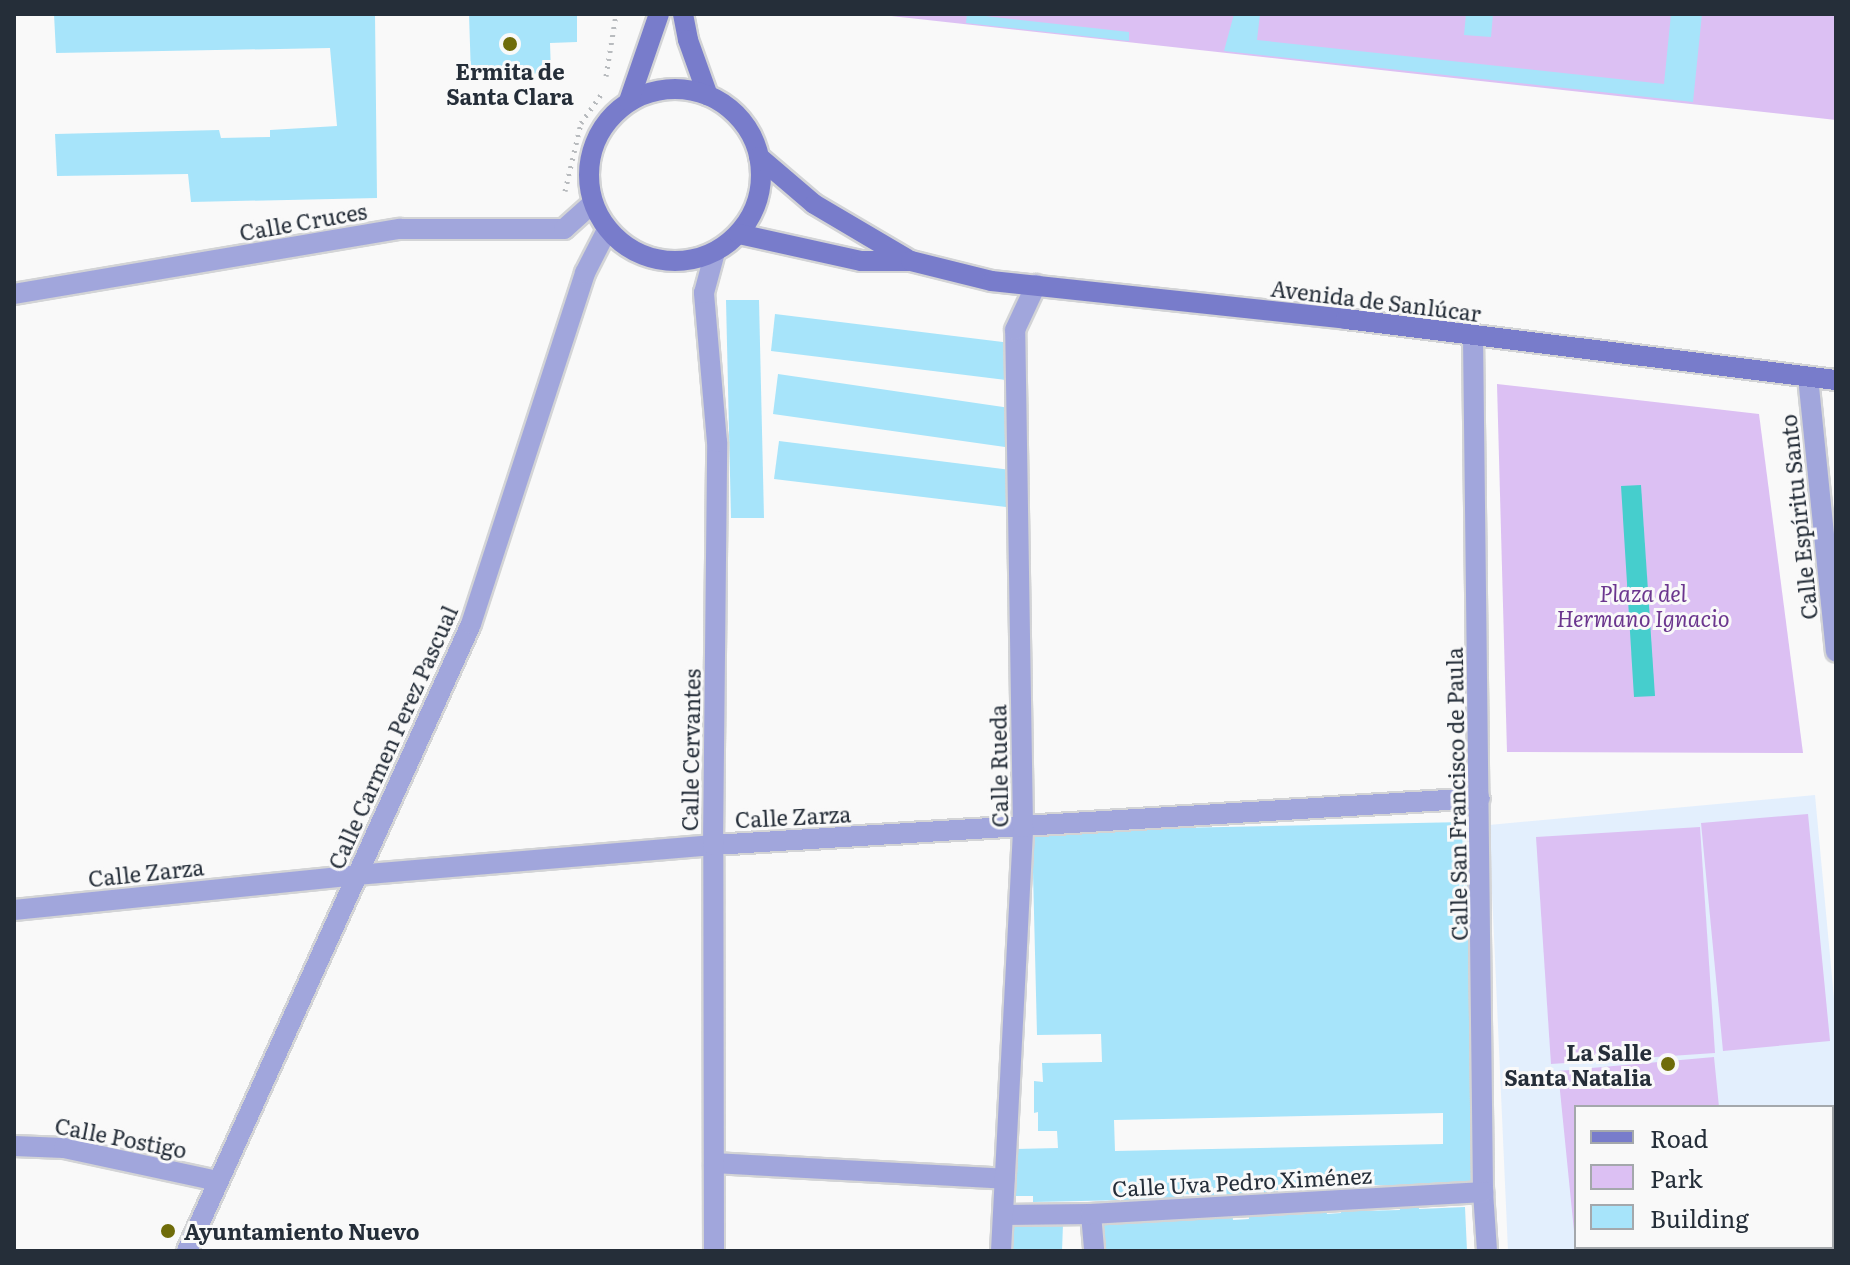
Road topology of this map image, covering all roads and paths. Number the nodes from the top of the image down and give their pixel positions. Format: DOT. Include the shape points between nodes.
graph roads {
  1 [pos="616,14"];
  2 [pos="659,14"];
  3 [pos="683,14"];
  4 [pos="708,96"];
  5 [pos="629,101"];
  6 [pos="759,157"];
  7 [pos="553,198"];
  8 [pos="592,204"];
  9 [pos="607,230"];
  10 [pos="739,234"];
  11 [pos="715,252"];
  12 [pos="911,261"];
  13 [pos="1036,285"];
  14 [pos="14,294"];
  15 [pos="1473,336"];
  16 [pos="1808,377"];
  17 [pos="1836,380"];
  18 [pos="1836,652"];
  19 [pos="1480,798"];
  20 [pos="1023,827"];
  21 [pos="713,845"];
  22 [pos="357,875"];
  23 [pos="14,910"];
  24 [pos="14,1146"];
  25 [pos="714,1163"];
  26 [pos="1005,1179"];
  27 [pos="218,1181"];
  28 [pos="1483,1192"];
  29 [pos="1091,1214"];
  30 [pos="1003,1215"];
  31 [pos="187,1251"];
  32 [pos="714,1251"];
  33 [pos="1001,1251"];
  34 [pos="1094,1251"];
  35 [pos="1487,1251"];
  1 -- 7 [label="path" via="600,97 581,123 565,195"];
  2 -- 5 [label="main road"];
  3 -- 4 [label="main road"];
  4 -- 5 [label="main road" via="682,89 654,91"];
  4 -- 6 [label="main road" via="732,110"];
  5 -- 8 [label="main road" via="608,119 593,145 588,174"];
  6 -- 10 [label="main road" via="761,184 754,211"];
  6 -- 12 [label="main road" via="814,204"];
  8 -- 9 [label="main road"];
  8 -- 14 [label="street, Calle Cruces" via="564,229 400,229"];
  9 -- 11 [label="main road" via="629,250 657,261 687,262"];
  9 -- 22 [label="street, Calle Carmen Perez Pascual" via="585,273 471,624"];
  10 -- 11 [label="main road"];
  10 -- 12 [label="main road" via="861,261"];
  11 -- 21 [label="street, Calle Cervantes" via="704,293 717,442"];
  12 -- 13 [label="main road, Avenida de Sanlúcar" via="992,281"];
  13 -- 15 [label="main road, Avenida de Sanlúcar"];
  13 -- 20 [label="street, Calle Rueda" via="1015,330"];
  15 -- 16 [label="main road, Avenida de Sanlúcar"];
  15 -- 19 [label="street, Calle San Francisco de Paula"];
  16 -- 17 [label="main road, Avenida de Sanlúcar"];
  16 -- 18 [label="street, Calle Espíritu Santo"];
  19 -- 20 [label="street, Calle Zarza"];
  19 -- 28 [label="street, Calle San Francisco de Paula"];
  20 -- 21 [label="street, Calle Zarza"];
  20 -- 26 [label="street, Calle Rueda"];
  21 -- 22 [label="street, Calle Zarza"];
  21 -- 25 [label="street, Calle Cervantes"];
  22 -- 23 [label="street, Calle Zarza"];
  22 -- 27 [label="street, Calle Carmen Perez Pascual"];
  24 -- 27 [label="street, Calle Postigo" via="64,1148"];
  25 -- 26 [label="street"];
  25 -- 32 [label="street, Calle Cervantes"];
  26 -- 30 [label="street, Calle Rueda"];
  27 -- 31 [label="street, Calle Carmen Perez Pascual"];
  28 -- 29 [label="street, Calle Uva Pedro Ximénez"];
  28 -- 35 [label="street, Calle San Francisco de Paula"];
  29 -- 30 [label="street, Calle Uva Pedro Ximénez"];
  29 -- 34 [label="street"];
  30 -- 33 [label="street, Calle Rueda"];
}
